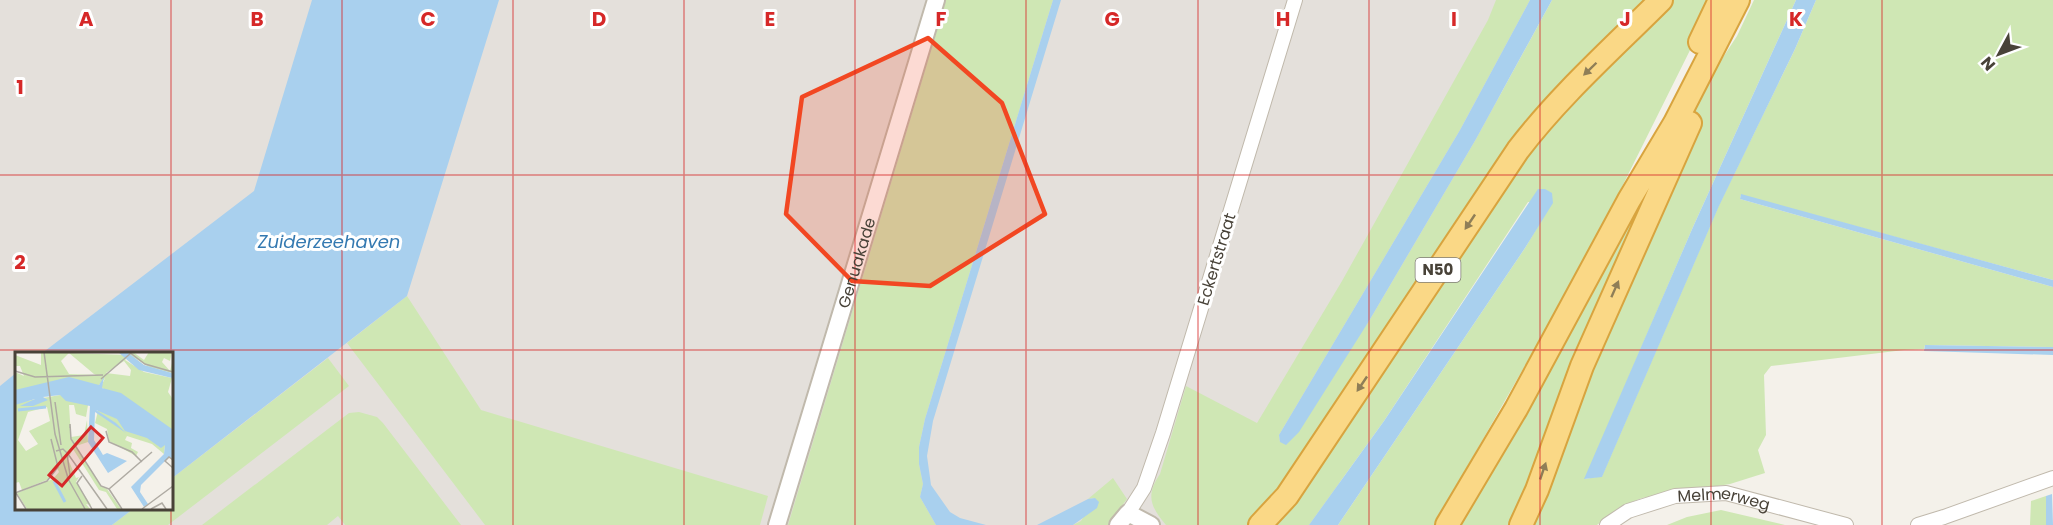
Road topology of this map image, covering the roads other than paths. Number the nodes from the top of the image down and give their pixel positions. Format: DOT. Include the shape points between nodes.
graph roads {
  1 [pos="936,0"];
  2 [pos="1295,0"];
  3 [pos="1661,0"];
  4 [pos="1730,4"];
  5 [pos="2053,478"];
  6 [pos="1123,519"];
  7 [pos="777,525"];
  8 [pos="1151,525"];
  9 [pos="1260,525"];
  10 [pos="1447,525"];
  11 [pos="1521,525"];
  12 [pos="1607,525"];
  13 [pos="1846,525"];
  14 [pos="1918,525"];
  1 -- 7 [label="street, Genuakade"];
  2 -- 6 [label="street, Eckertstraat" via="1163,433 1144,488"];
  3 -- 9 [label="highway, N50, one-way" via="1535,127 1287,496"];
  4 -- 10 [label="highway" via="1676,123"];
  11 -- 4 [label="highway, one-way" via="1599,325 1729,38"];
  5 -- 14 [label="street"];
  6 -- 8 [label="street"];
  12 -- 13 [label="street, Melmerweg" via="1628,511 1675,496 1726,493"];
}
